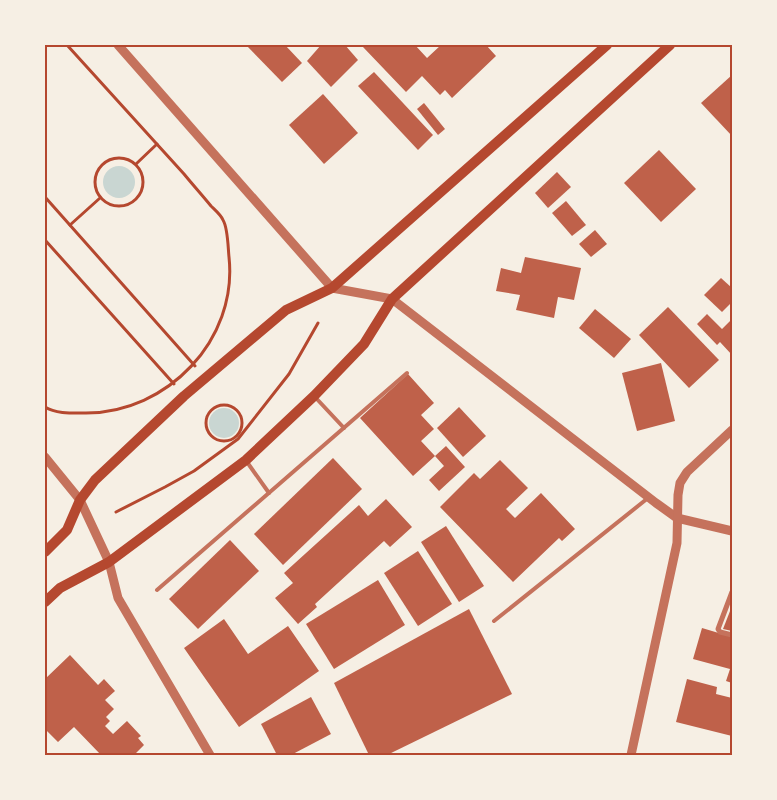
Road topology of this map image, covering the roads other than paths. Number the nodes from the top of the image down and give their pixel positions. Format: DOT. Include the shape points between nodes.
graph roads {
  1 [pos="118,45"];
  2 [pos="607,45"];
  3 [pos="670,45"];
  4 [pos="332,288"];
  5 [pos="392,298"];
  6 [pos="408,373"];
  7 [pos="314,396"];
  8 [pos="344,428"];
  9 [pos="732,430"];
  10 [pos="45,457"];
  11 [pos="246,460"];
  12 [pos="269,493"];
  13 [pos="648,498"];
  14 [pos="80,500"];
  15 [pos="677,518"];
  16 [pos="732,531"];
  17 [pos="45,552"];
  18 [pos="109,562"];
  19 [pos="157,590"];
  20 [pos="732,592"];
  21 [pos="45,602"];
  22 [pos="494,621"];
  23 [pos="732,635"];
  24 [pos="210,755"];
  25 [pos="631,755"];
  1 -- 4 [label="street"];
  2 -- 4 [label="main road"];
  3 -- 5 [label="main road"];
  4 -- 5 [label="street"];
  4 -- 14 [label="main road" via="286,310 205,378 95,480"];
  5 -- 7 [label="main road" via="364,344"];
  5 -- 13 [label="street"];
  6 -- 8 [label="lane"];
  7 -- 8 [label="lane"];
  7 -- 11 [label="main road"];
  8 -- 12 [label="lane"];
  9 -- 15 [label="street" via="687,472 680,483"];
  10 -- 14 [label="street"];
  11 -- 12 [label="lane"];
  11 -- 18 [label="main road"];
  12 -- 19 [label="lane"];
  13 -- 15 [label="street"];
  13 -- 22 [label="lane"];
  14 -- 17 [label="main road" via="67,530"];
  14 -- 18 [label="street"];
  15 -- 16 [label="street"];
  15 -- 25 [label="street" via="677,543"];
  18 -- 21 [label="main road" via="60,588"];
  18 -- 24 [label="street" via="118,598"];
  20 -- 23 [label="street" via="718,626 720,632"];
}
